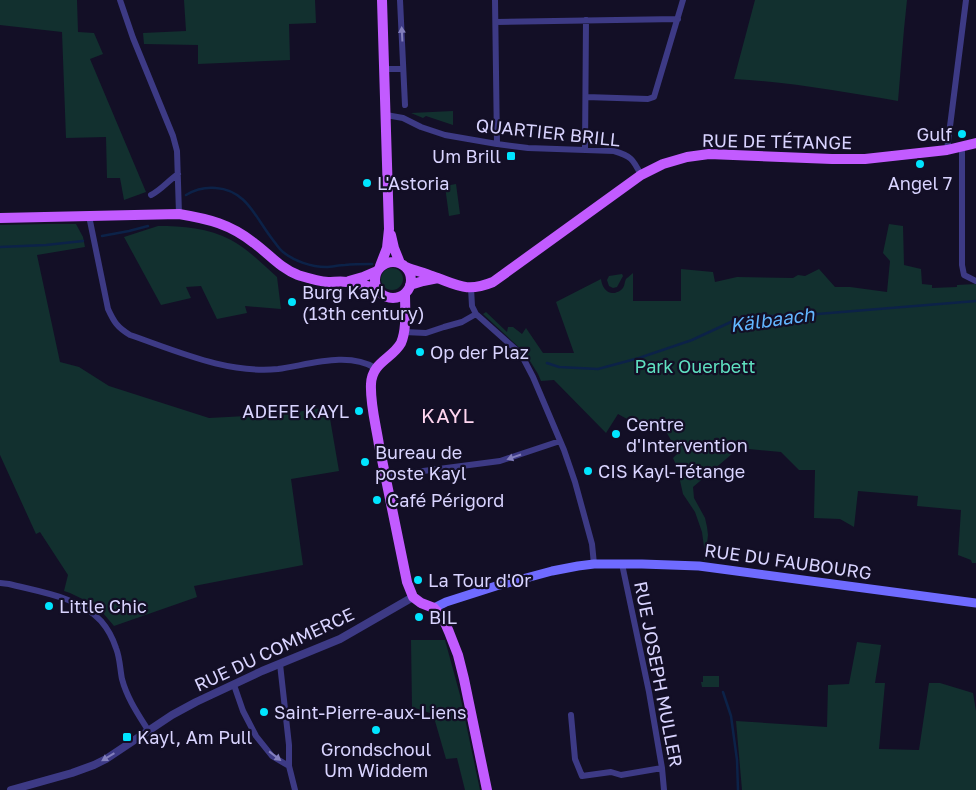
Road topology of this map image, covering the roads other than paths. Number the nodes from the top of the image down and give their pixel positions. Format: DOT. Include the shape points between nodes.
graph roads {
  1 [pos="120,0"];
  2 [pos="382,0"];
  3 [pos="400,0"];
  4 [pos="496,0"];
  5 [pos="683,0"];
  6 [pos="966,0"];
  7 [pos="678,19"];
  8 [pos="586,20"];
  9 [pos="496,22"];
  10 [pos="384,69"];
  11 [pos="403,69"];
  12 [pos="586,98"];
  13 [pos="405,105"];
  14 [pos="386,115"];
  15 [pos="976,143"];
  16 [pos="497,144"];
  17 [pos="962,147"];
  18 [pos="585,150"];
  19 [pos="947,150"];
  20 [pos="178,174"];
  21 [pos="641,175"];
  22 [pos="151,195"];
  23 [pos="179,214"];
  24 [pos="89,216"];
  25 [pos="0,218"];
  26 [pos="390,229"];
  27 [pos="403,265"];
  28 [pos="379,269"];
  29 [pos="438,278"];
  30 [pos="976,281"];
  31 [pos="346,282"];
  32 [pos="471,288"];
  33 [pos="378,289"];
  34 [pos="407,290"];
  35 [pos="388,297"];
  36 [pos="476,314"];
  37 [pos="404,321"];
  38 [pos="404,332"];
  39 [pos="375,368"];
  40 [pos="560,441"];
  41 [pos="385,476"];
  42 [pos="594,564"];
  43 [pos="622,564"];
  44 [pos="0,583"];
  45 [pos="413,597"];
  46 [pos="976,604"];
  47 [pos="434,608"];
  48 [pos="280,664"];
  49 [pos="234,685"];
  50 [pos="572,715"];
  51 [pos="148,730"];
  52 [pos="290,766"];
  53 [pos="662,768"];
  54 [pos="11,790"];
  55 [pos="295,790"];
  56 [pos="487,790"];
  57 [pos="664,790"];
  1 -- 20 [label="street" via="173,136"];
  2 -- 10 [label="main road"];
  11 -- 3 [label="street, one-way"];
  4 -- 9 [label="street"];
  5 -- 7 [label="street"];
  6 -- 19 [label="street"];
  7 -- 8 [label="street"];
  7 -- 12 [label="street" via="654,97"];
  8 -- 9 [label="street"];
  8 -- 12 [label="street"];
  9 -- 16 [label="street"];
  10 -- 11 [label="street"];
  10 -- 14 [label="main road"];
  11 -- 13 [label="street"];
  12 -- 18 [label="street"];
  14 -- 16 [label="street, QUARTIER BRILL" via="403,118 445,135"];
  14 -- 26 [label="main road"];
  15 -- 17 [label="main road, RUE DE TÉTANGE"];
  16 -- 18 [label="street, QUARTIER BRILL"];
  17 -- 19 [label="main road, RUE DE TÉTANGE"];
  17 -- 30 [label="street" via="962,265 964,275"];
  18 -- 21 [label="street, QUARTIER BRILL" via="626,154"];
  19 -- 21 [label="main road, RUE DE TÉTANGE" via="832,159 709,154 662,164"];
  20 -- 22 [label="street"];
  20 -- 23 [label="street"];
  21 -- 32 [label="main road, RUE DE TÉTANGE" via="493,282"];
  23 -- 24 [label="main road"];
  23 -- 31 [label="main road" via="208,219 238,232 296,274 329,282"];
  24 -- 25 [label="main road"];
  24 -- 39 [label="street" via="108,309 119,329 130,335 220,365 240,368 278,369 337,360 367,363"];
  26 -- 27 [label="main road" via="394,248"];
  26 -- 28 [label="main road"];
  27 -- 28 [label="main road" via="386,262"];
  27 -- 29 [label="main road"];
  27 -- 34 [label="main road" via="410,272"];
  28 -- 31 [label="main road"];
  28 -- 33 [label="main road" via="375,277"];
  29 -- 32 [label="main road"];
  29 -- 34 [label="main road" via="423,281"];
  31 -- 33 [label="main road"];
  32 -- 36 [label="street"];
  33 -- 35 [label="main road"];
  34 -- 35 [label="main road" via="394,298"];
  34 -- 37 [label="main road"];
  35 -- 37 [label="main road"];
  36 -- 38 [label="street" via="426,334"];
  36 -- 40 [label="street" via="521,354"];
  37 -- 38 [label="main road"];
  38 -- 39 [label="main road" via="396,350"];
  39 -- 41 [label="main road" via="370,383 372,406"];
  40 -- 41 [label="street, one-way" via="500,461"];
  40 -- 42 [label="street" via="575,482 592,544"];
  41 -- 45 [label="main road"];
  42 -- 43 [label="main road, RUE DU FAUBOURG"];
  42 -- 47 [label="main road" via="519,580"];
  43 -- 46 [label="main road, RUE DU FAUBOURG" via="699,566"];
  43 -- 53 [label="street, RUE JOSEPH MULLER"];
  44 -- 51 [label="street" via="67,599 102,621 117,650 128,696"];
  45 -- 47 [label="main road"];
  45 -- 48 [label="street, RUE DU COMMERCE" via="340,639"];
  47 -- 56 [label="main road" via="443,618 458,655"];
  48 -- 49 [label="street, RUE DU COMMERCE"];
  48 -- 52 [label="street"];
  49 -- 51 [label="street, RUE DU COMMERCE" via="196,702"];
  49 -- 52 [label="street, one-way" via="256,736 272,756"];
  50 -- 53 [label="street" via="575,759 582,776 611,772 621,775"];
  51 -- 54 [label="street, RUE DU COMMERCE, one-way" via="94,765"];
  52 -- 55 [label="street"];
  53 -- 57 [label="street, RUE JOSEPH MULLER"];
}
